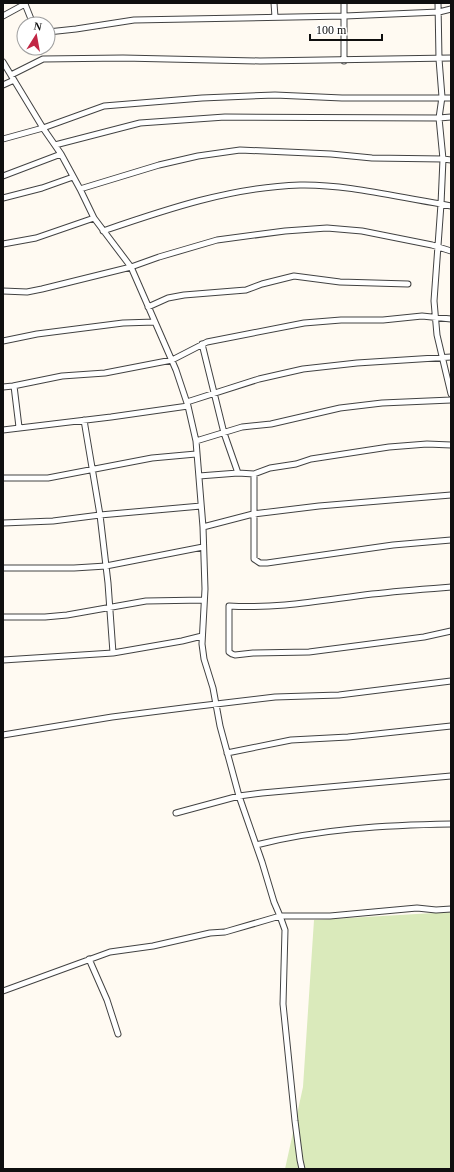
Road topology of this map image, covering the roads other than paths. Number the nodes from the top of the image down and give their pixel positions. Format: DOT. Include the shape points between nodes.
graph roads {
  1 [pos="274,3"];
  2 [pos="344,3"];
  3 [pos="438,3"];
  4 [pos="26,4"];
  5 [pos="451,9"];
  6 [pos="439,12"];
  7 [pos="3,16"];
  8 [pos="30,16"];
  9 [pos="344,16"];
  10 [pos="275,18"];
  11 [pos="56,31"];
  12 [pos="451,58"];
  13 [pos="439,59"];
  14 [pos="344,61"];
  15 [pos="3,62"];
  16 [pos="12,78"];
  17 [pos="3,86"];
  18 [pos="442,97"];
  19 [pos="451,98"];
  20 [pos="451,117"];
  21 [pos="439,118"];
  22 [pos="43,128"];
  23 [pos="3,139"];
  24 [pos="55,145"];
  25 [pos="61,154"];
  26 [pos="443,160"];
  27 [pos="451,160"];
  28 [pos="3,176"];
  29 [pos="73,177"];
  30 [pos="80,189"];
  31 [pos="3,198"];
  32 [pos="441,204"];
  33 [pos="451,206"];
  34 [pos="94,218"];
  35 [pos="103,231"];
  36 [pos="3,244"];
  37 [pos="437,246"];
  38 [pos="451,251"];
  39 [pos="131,267"];
  40 [pos="408,284"];
  41 [pos="3,291"];
  42 [pos="148,307"];
  43 [pos="436,317"];
  44 [pos="451,318"];
  45 [pos="155,322"];
  46 [pos="3,341"];
  47 [pos="202,344"];
  48 [pos="443,357"];
  49 [pos="451,357"];
  50 [pos="172,360"];
  51 [pos="14,386"];
  52 [pos="3,387"];
  53 [pos="215,394"];
  54 [pos="451,394"];
  55 [pos="451,400"];
  56 [pos="187,404"];
  57 [pos="84,420"];
  58 [pos="19,427"];
  59 [pos="3,430"];
  60 [pos="224,433"];
  61 [pos="196,441"];
  62 [pos="451,445"];
  63 [pos="196,454"];
  64 [pos="92,469"];
  65 [pos="238,473"];
  66 [pos="254,474"];
  67 [pos="198,476"];
  68 [pos="3,478"];
  69 [pos="451,495"];
  70 [pos="201,506"];
  71 [pos="253,514"];
  72 [pos="100,515"];
  73 [pos="3,523"];
  74 [pos="203,527"];
  75 [pos="451,540"];
  76 [pos="203,547"];
  77 [pos="106,566"];
  78 [pos="3,568"];
  79 [pos="451,587"];
  80 [pos="204,600"];
  81 [pos="111,608"];
  82 [pos="3,617"];
  83 [pos="451,631"];
  84 [pos="202,636"];
  85 [pos="113,653"];
  86 [pos="3,660"];
  87 [pos="451,681"];
  88 [pos="216,705"];
  89 [pos="451,726"];
  90 [pos="3,735"];
  91 [pos="227,753"];
  92 [pos="451,776"];
  93 [pos="239,796"];
  94 [pos="176,813"];
  95 [pos="451,824"];
  96 [pos="256,845"];
  97 [pos="451,909"];
  98 [pos="280,916"];
  99 [pos="89,959"];
  100 [pos="3,990"];
  101 [pos="118,1034"];
  102 [pos="302,1169"];
  1 -- 10 [label="street"];
  2 -- 9 [label="street"];
  3 -- 6 [label="street"];
  4 -- 7 [label="street"];
  4 -- 8 [label="street"];
  5 -- 6 [label="street"];
  6 -- 9 [label="street"];
  6 -- 13 [label="street"];
  9 -- 10 [label="street"];
  9 -- 14 [label="street"];
  10 -- 11 [label="street" via="134,20"];
  12 -- 13 [label="street"];
  13 -- 14 [label="street"];
  13 -- 18 [label="street"];
  14 -- 16 [label="street" via="43,59"];
  15 -- 16 [label="street"];
  16 -- 17 [label="street"];
  16 -- 22 [label="street"];
  18 -- 19 [label="street"];
  18 -- 21 [label="street"];
  18 -- 22 [label="street" via="202,98 104,106"];
  20 -- 21 [label="street"];
  21 -- 24 [label="street" via="225,117 140,123"];
  21 -- 26 [label="street"];
  22 -- 23 [label="street"];
  22 -- 24 [label="street"];
  24 -- 25 [label="street"];
  25 -- 28 [label="street"];
  25 -- 29 [label="street"];
  26 -- 27 [label="street"];
  26 -- 30 [label="street" via="240,150 159,165"];
  26 -- 32 [label="street"];
  29 -- 30 [label="street"];
  29 -- 31 [label="street"];
  30 -- 34 [label="street"];
  32 -- 33 [label="street"];
  32 -- 35 [label="street" via="343,187 301,185 250,190 192,202"];
  32 -- 37 [label="street"];
  34 -- 35 [label="street"];
  34 -- 36 [label="street" via="36,238"];
  35 -- 39 [label="street"];
  37 -- 38 [label="street"];
  37 -- 39 [label="street" via="362,231 307,229 217,240"];
  37 -- 43 [label="street" via="434,301"];
  39 -- 41 [label="street" via="27,292"];
  39 -- 42 [label="street"];
  40 -- 42 [label="street" via="340,282 294,276 246,290 168,298"];
  42 -- 45 [label="street"];
  43 -- 44 [label="street"];
  43 -- 47 [label="street" via="310,322"];
  43 -- 48 [label="street"];
  45 -- 46 [label="street" via="123,323"];
  45 -- 50 [label="street"];
  47 -- 50 [label="street"];
  47 -- 53 [label="street"];
  48 -- 49 [label="street"];
  48 -- 53 [label="street" via="303,369 259,379"];
  48 -- 54 [label="street"];
  50 -- 51 [label="street" via="105,373 62,376"];
  50 -- 56 [label="street"];
  51 -- 52 [label="street"];
  51 -- 58 [label="street"];
  53 -- 56 [label="street"];
  53 -- 60 [label="street"];
  55 -- 60 [label="street" via="340,408 271,424 242,427"];
  56 -- 57 [label="street"];
  56 -- 61 [label="street"];
  57 -- 58 [label="street"];
  57 -- 64 [label="street"];
  58 -- 59 [label="street"];
  60 -- 61 [label="street"];
  60 -- 65 [label="street"];
  61 -- 63 [label="street"];
  62 -- 66 [label="street" via="408,445 347,453 270,468"];
  63 -- 64 [label="street" via="152,458"];
  63 -- 67 [label="street"];
  64 -- 68 [label="street" via="48,478"];
  64 -- 72 [label="street"];
  65 -- 66 [label="street"];
  65 -- 67 [label="street"];
  66 -- 71 [label="street"];
  67 -- 70 [label="street"];
  69 -- 71 [label="street"];
  70 -- 72 [label="street"];
  70 -- 74 [label="street"];
  71 -- 74 [label="street"];
  71 -- 75 [label="street" via="254,559 267,564 393,545"];
  72 -- 73 [label="street" via="53,521"];
  72 -- 77 [label="street"];
  74 -- 76 [label="street"];
  76 -- 77 [label="street"];
  76 -- 80 [label="street"];
  77 -- 78 [label="street"];
  77 -- 81 [label="street"];
  79 -- 83 [label="street" via="371,594 312,603 229,606 229,652 309,652"];
  80 -- 81 [label="street" via="146,602"];
  80 -- 84 [label="street"];
  81 -- 82 [label="street" via="45,617"];
  81 -- 85 [label="street"];
  84 -- 85 [label="street"];
  84 -- 88 [label="street" via="204,659"];
  85 -- 86 [label="street"];
  87 -- 88 [label="street" via="339,695 275,697"];
  88 -- 90 [label="street" via="112,717"];
  88 -- 91 [label="street"];
  89 -- 91 [label="street" via="291,740"];
  91 -- 93 [label="street"];
  92 -- 93 [label="street" via="302,788"];
  93 -- 94 [label="street"];
  93 -- 96 [label="street"];
  95 -- 96 [label="street" via="327,831"];
  96 -- 98 [label="street"];
  97 -- 98 [label="street" via="417,908 330,916"];
  98 -- 99 [label="street" via="230,931 110,952"];
  98 -- 102 [label="street" via="285,930 283,1004"];
  99 -- 100 [label="street"];
  99 -- 101 [label="street" via="107,1000"];
}
